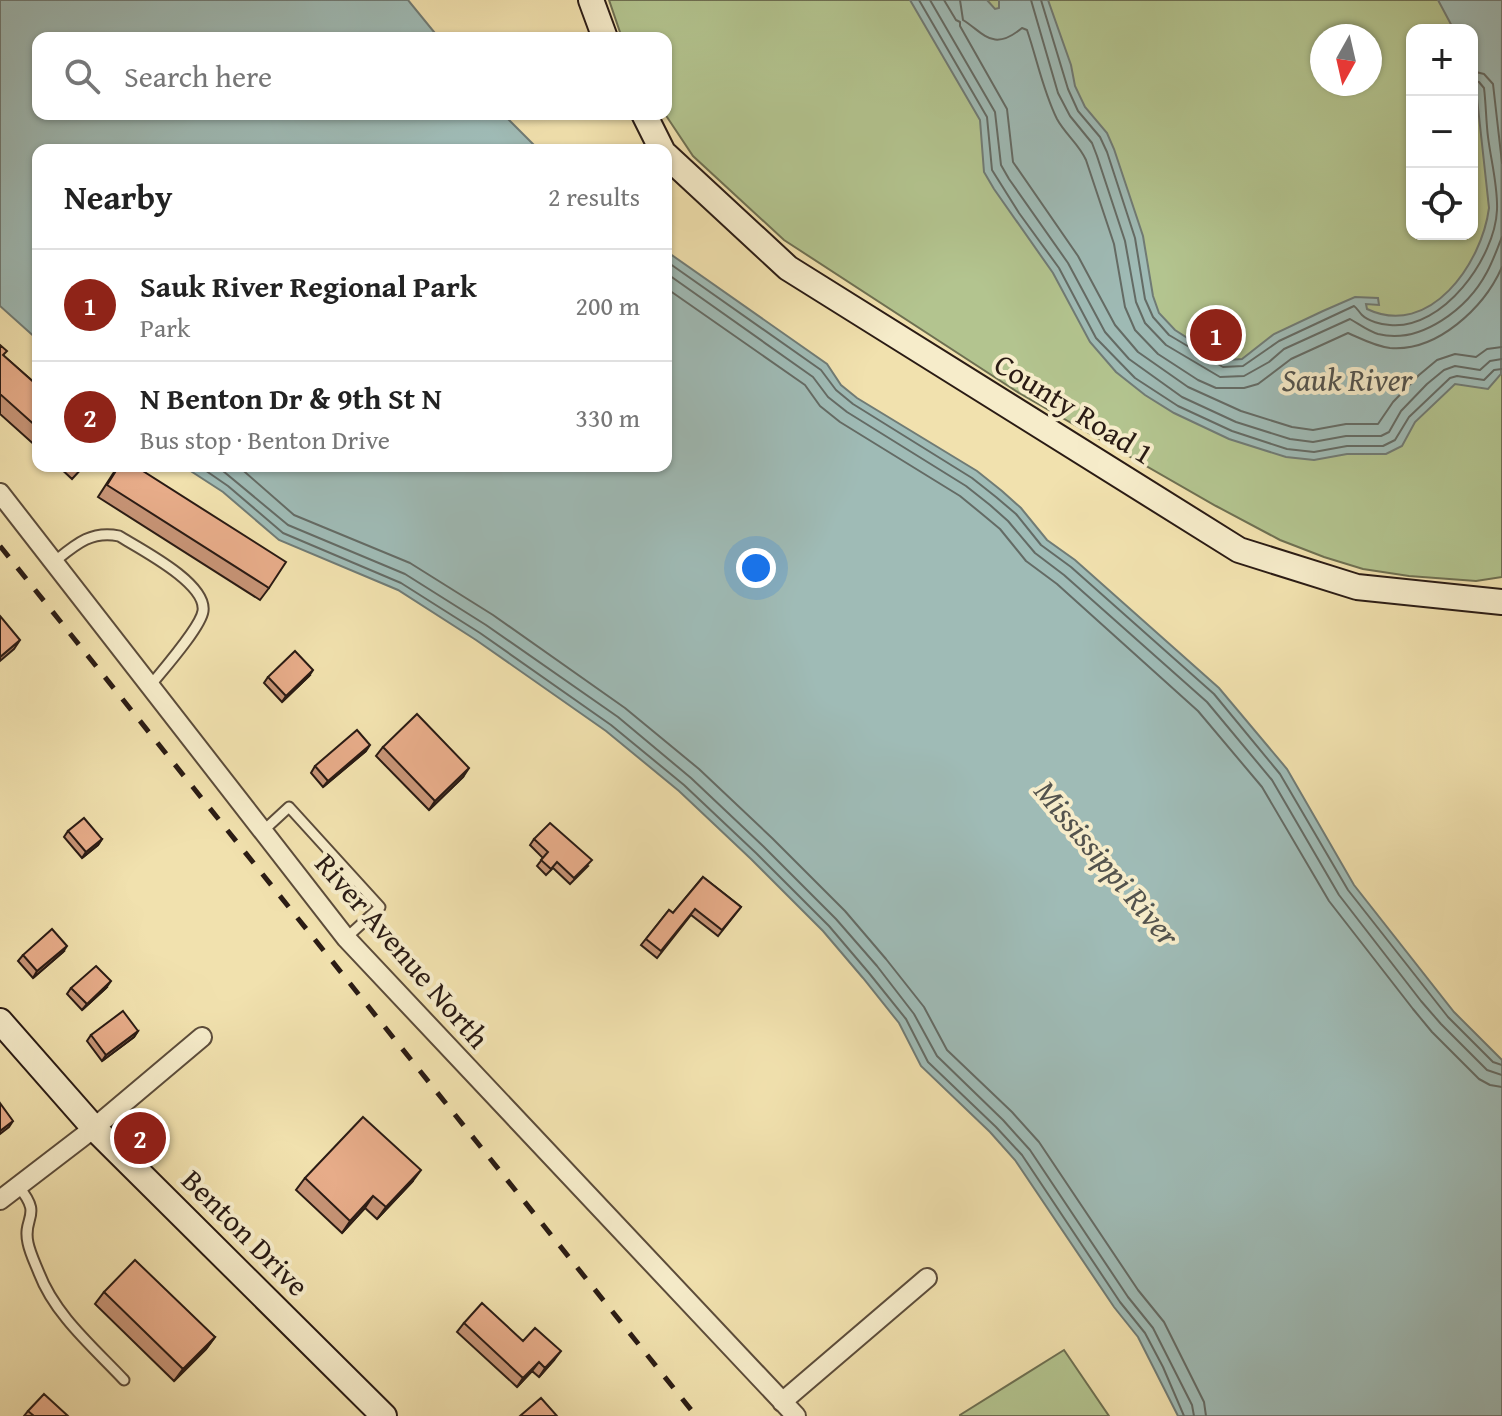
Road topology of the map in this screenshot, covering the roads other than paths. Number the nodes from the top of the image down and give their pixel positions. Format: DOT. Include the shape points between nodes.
graph roads {
  1 [pos="591,0"];
  2 [pos="603,32"];
  3 [pos="647,120"];
  4 [pos="660,144"];
  5 [pos="672,159"];
  6 [pos="0,493"];
  7 [pos="54,562"];
  8 [pos="1502,602"];
  9 [pos="150,686"];
  10 [pos="263,831"];
  11 [pos="346,938"];
  12 [pos="0,1021"];
  13 [pos="202,1037"];
  14 [pos="94,1128"];
  15 [pos="18,1186"];
  16 [pos="0,1200"];
  17 [pos="927,1278"];
  18 [pos="124,1380"];
  19 [pos="782,1402"];
  20 [pos="384,1416"];
  21 [pos="796,1416"];
  1 -- 2 [label="street"];
  3 -- 4 [label="street, County Road 1"];
  5 -- 8 [label="street, County Road 1" via="788,268 1239,550 1357,587"];
  6 -- 7 [label="street, River Avenue North"];
  7 -- 9 [label="street, River Avenue North"];
  7 -- 9 [label="lane" via="83,539 106,533 188,581 202,596 203,612 194,629"];
  9 -- 10 [label="street, River Avenue North"];
  10 -- 11 [label="street, River Avenue North"];
  10 -- 11 [label="lane" via="289,807 380,907"];
  11 -- 19 [label="street, River Avenue North"];
  12 -- 14 [label="street, Benton Drive"];
  13 -- 14 [label="street"];
  14 -- 15 [label="street"];
  14 -- 20 [label="street, Benton Drive"];
  15 -- 16 [label="street"];
  15 -- 18 [label="lane" via="30,1200 27,1240 40,1277 67,1320"];
  17 -- 19 [label="street"];
  19 -- 21 [label="street, River Avenue North"];
}
